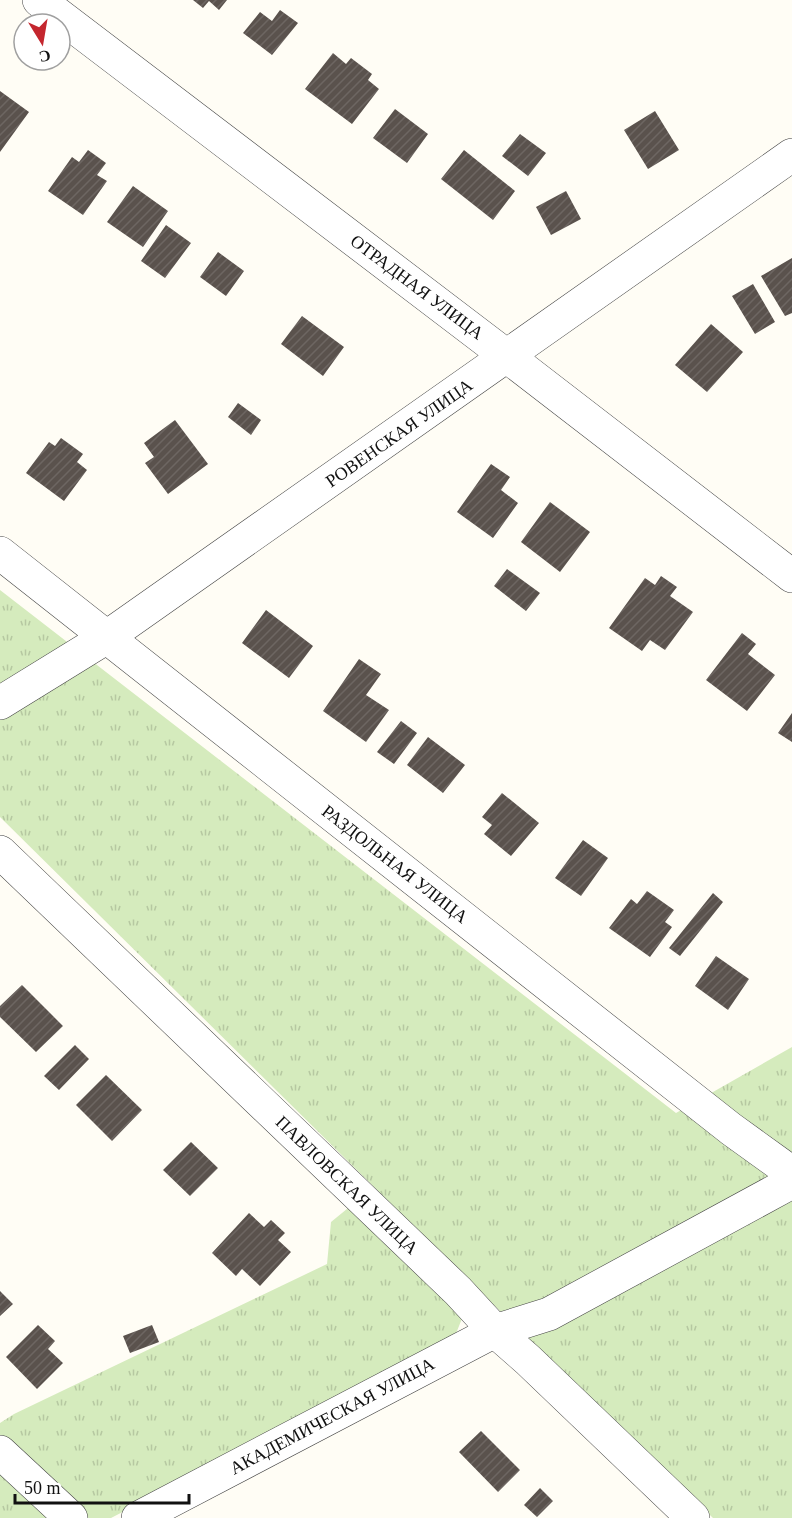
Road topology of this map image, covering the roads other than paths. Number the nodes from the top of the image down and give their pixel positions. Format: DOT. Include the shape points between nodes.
graph roads {
  1 [pos="39,0"];
  2 [pos="792,155"];
  3 [pos="508,357"];
  4 [pos="0,553"];
  5 [pos="792,576"];
  6 [pos="107,637"];
  7 [pos="0,703"];
  8 [pos="0,852"];
  9 [pos="792,1173"];
  10 [pos="792,1182"];
  11 [pos="495,1331"];
  12 [pos="0,1452"];
  13 [pos="71,1518"];
  14 [pos="138,1518"];
  15 [pos="693,1518"];
  1 -- 3 [label="street, ОТРАДНАЯ УЛИЦА"];
  2 -- 3 [label="street, РОВЕНСКАЯ УЛИЦА"];
  3 -- 5 [label="street, ОТРАДНАЯ УЛИЦА"];
  3 -- 6 [label="street, РОВЕНСКАЯ УЛИЦА"];
  4 -- 6 [label="street, РАЗДОЛЬНАЯ УЛИЦА"];
  6 -- 7 [label="street, РОВЕНСКАЯ УЛИЦА"];
  6 -- 9 [label="street, РАЗДОЛЬНАЯ УЛИЦА"];
  8 -- 11 [label="street, ПАВЛОВСКАЯ УЛИЦА" via="458,1291"];
  10 -- 11 [label="street, АКАДЕМИЧЕСКАЯ УЛИЦА" via="549,1314"];
  11 -- 14 [label="street, АКАДЕМИЧЕСКАЯ УЛИЦА"];
  11 -- 15 [label="street, ПАВЛОВСКАЯ УЛИЦА"];
  12 -- 13 [label="street"];
}
